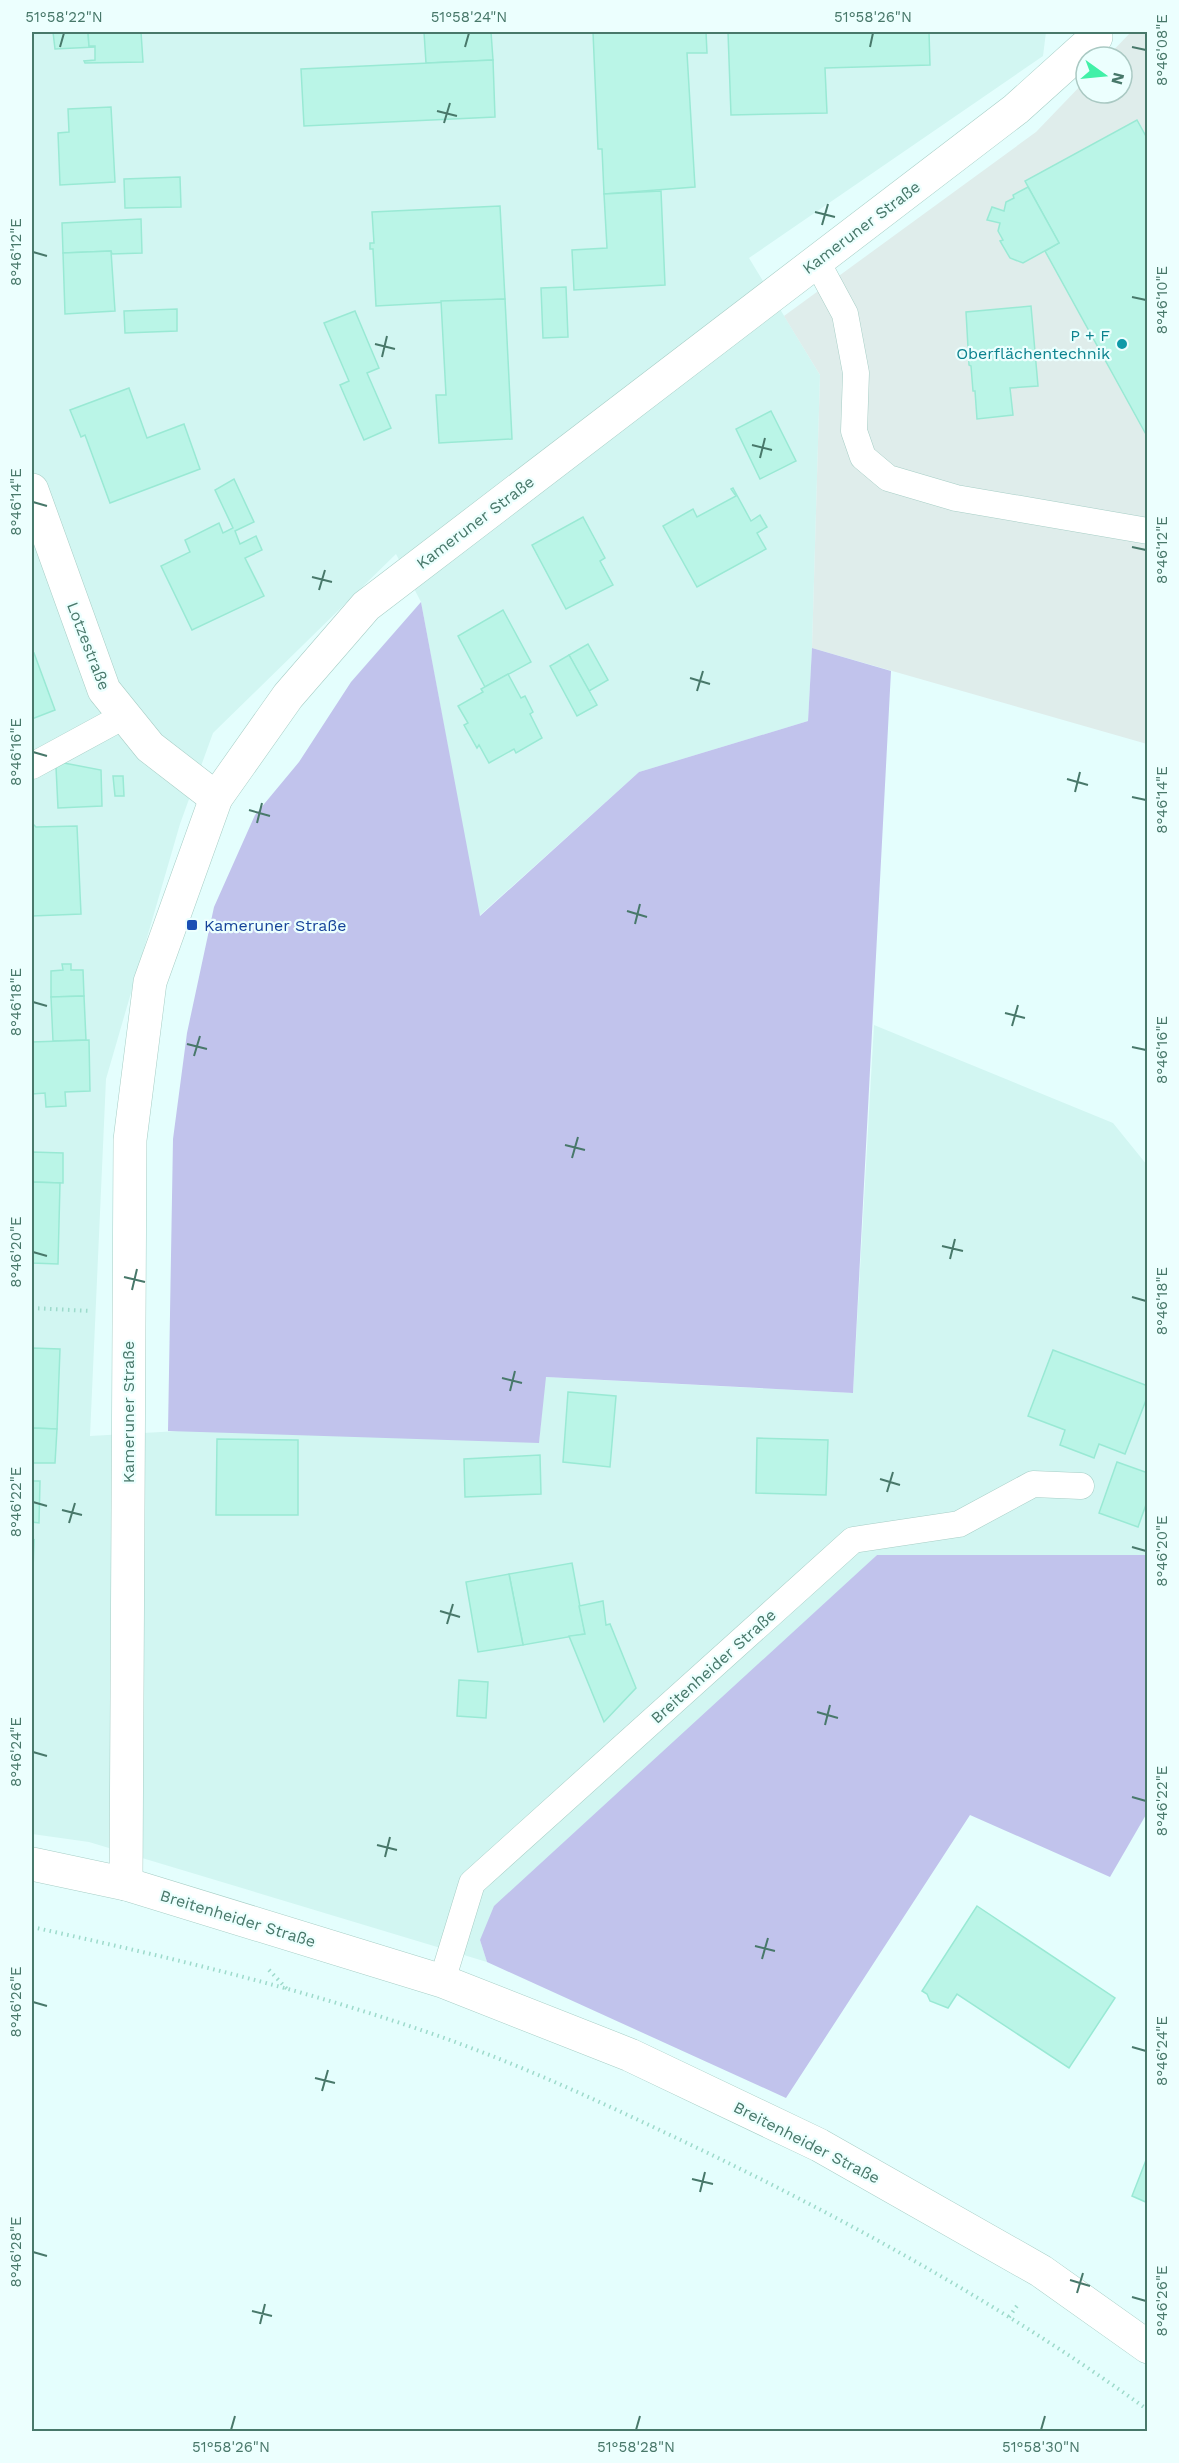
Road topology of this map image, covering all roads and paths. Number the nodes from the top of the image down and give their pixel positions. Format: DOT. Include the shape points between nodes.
graph roads {
  1 [pos="1096,33"];
  2 [pos="817,262"];
  3 [pos="32,490"];
  4 [pos="1148,531"];
  5 [pos="124,716"];
  6 [pos="32,766"];
  7 [pos="216,798"];
  8 [pos="32,1308"];
  9 [pos="129,1312"];
  10 [pos="1081,1486"];
  11 [pos="32,1864"];
  12 [pos="126,1884"];
  13 [pos="32,1927"];
  14 [pos="442,1981"];
  15 [pos="1148,2347"];
  16 [pos="1148,2410"];
  1 -- 2 [label="street, Kameruner Straße" via="1016,109"];
  2 -- 4 [label="lane" via="845,314 856,373 854,431 862,458 888,478 956,498"];
  2 -- 7 [label="street, Kameruner Straße" via="366,606 288,696"];
  3 -- 5 [label="street, Lotzestraße" via="104,690"];
  5 -- 6 [label="lane"];
  5 -- 7 [label="street, Lotzestraße" via="150,747"];
  7 -- 9 [label="street, Kameruner Straße" via="150,982 130,1140"];
  8 -- 9 [label="path"];
  9 -- 12 [label="street, Kameruner Straße"];
  10 -- 14 [label="lane, Breitenheider Straße" via="1033,1484 958,1524 853,1540 472,1883"];
  11 -- 12 [label="street, Breitenheider Straße"];
  12 -- 14 [label="street, Breitenheider Straße"];
  13 -- 16 [label="path" via="345,2005 482,2052 598,2100 912,2258 1087,2366"];
  14 -- 15 [label="street, Breitenheider Straße" via="630,2055 819,2145 1041,2271"];
}
